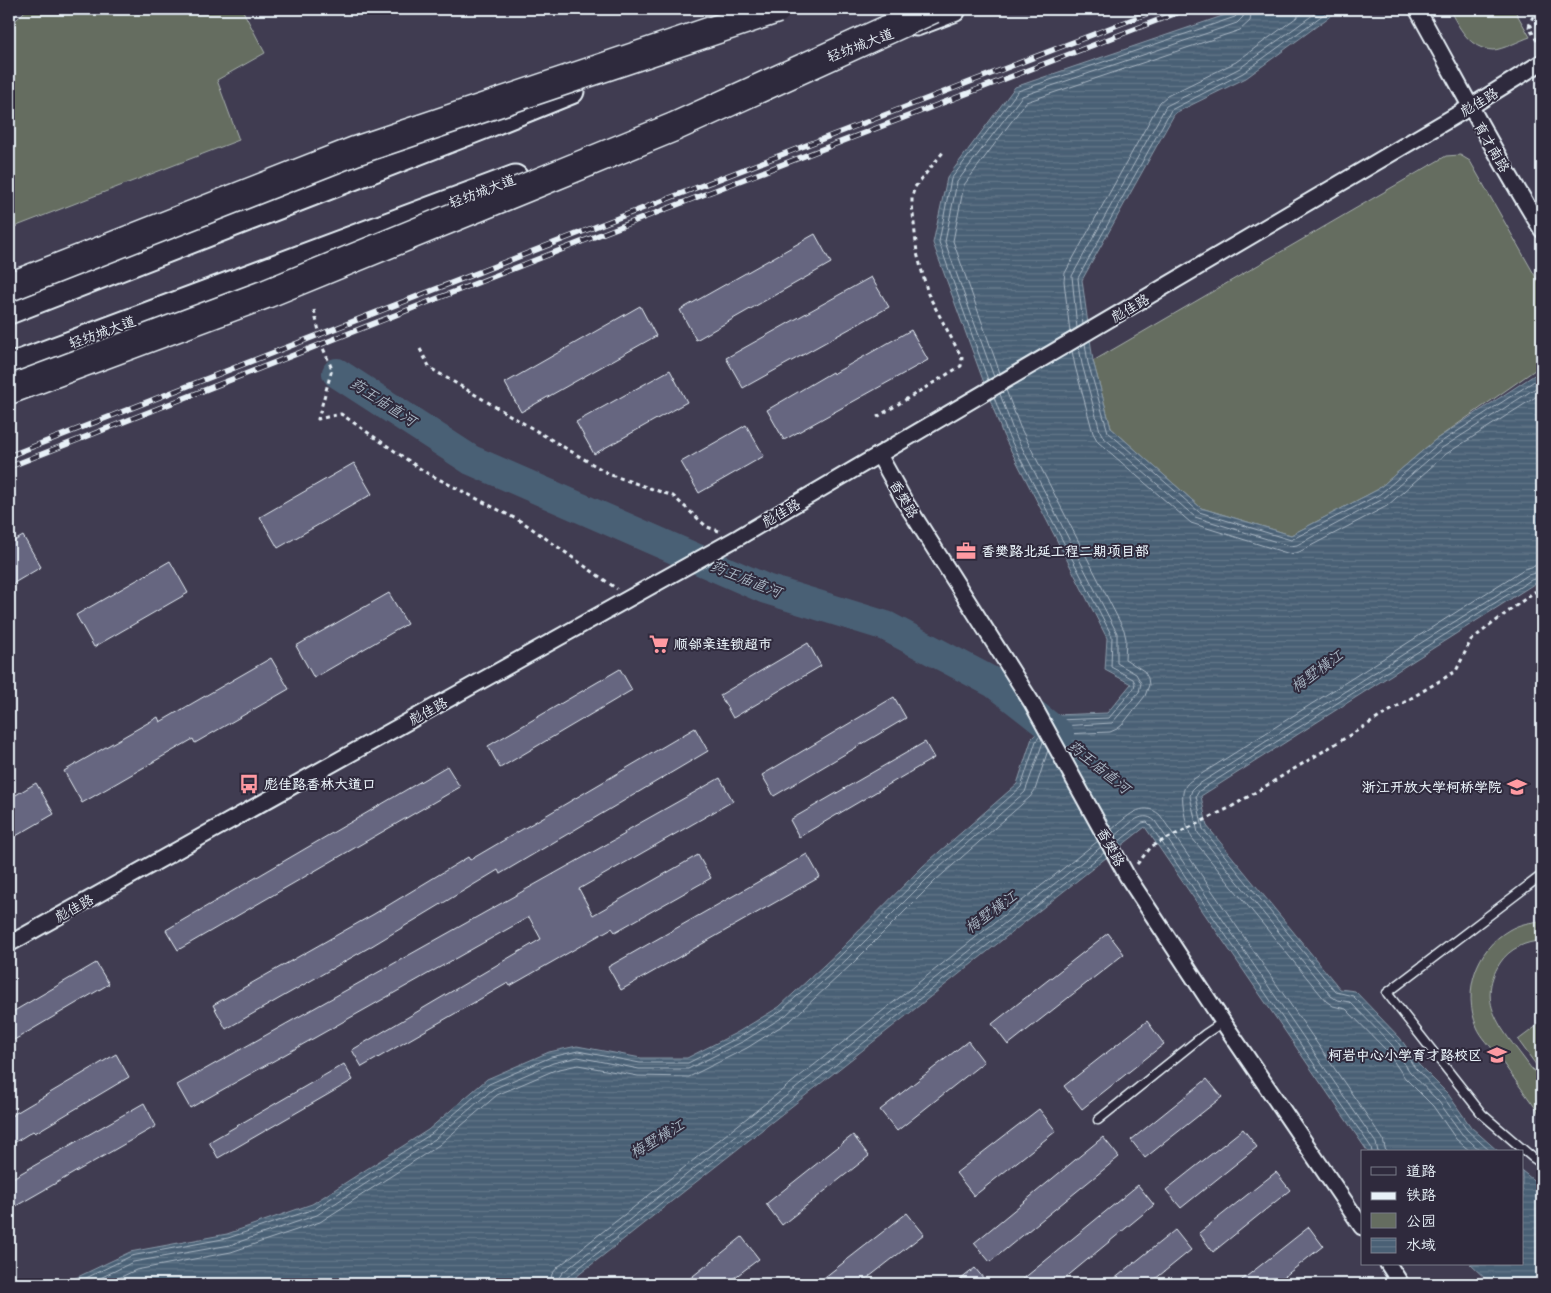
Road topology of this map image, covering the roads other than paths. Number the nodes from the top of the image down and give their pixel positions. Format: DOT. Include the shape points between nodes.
graph roads {
  1 [pos="769,9"];
  2 [pos="778,9"];
  3 [pos="933,9"];
  4 [pos="953,9"];
  5 [pos="1417,9"];
  6 [pos="1542,62"];
  7 [pos="1470,107"];
  8 [pos="1542,230"];
  9 [pos="9,287"];
  10 [pos="9,311"];
  11 [pos="9,367"];
  12 [pos="9,390"];
  13 [pos="879,455"];
  14 [pos="1542,875"];
  15 [pos="9,944"];
  16 [pos="1223,1022"];
  17 [pos="1098,1120"];
  18 [pos="1524,1150"];
  19 [pos="1524,1150"];
  20 [pos="1542,1164"];
  21 [pos="1361,1226"];
  22 [pos="1389,1266"];
  23 [pos="1401,1284"];
  1 -- 10 [label="main road" via="489,124"];
  2 -- 9 [label="highway, bridge" via="354,151"];
  3 -- 12 [label="highway, bridge" via="665,130 266,294"];
  4 -- 11 [label="main road, 轻纺城大道" via="513,179"];
  5 -- 7 [label="street, 育才南路"];
  6 -- 7 [label="street, 彪佳路"];
  7 -- 8 [label="street, 育才南路"];
  7 -- 13 [label="street, 彪佳路"];
  13 -- 15 [label="street, 彪佳路" via="718,549"];
  13 -- 16 [label="street, 香樊路" via="905,502 1032,703 1127,876"];
  14 -- 18 [label="lane" via="1387,993 1482,1114"];
  16 -- 17 [label="lane"];
  16 -- 21 [label="street, 香樊路"];
  19 -- 20 [label="lane"];
  22 -- 23 [label="street"];
}
